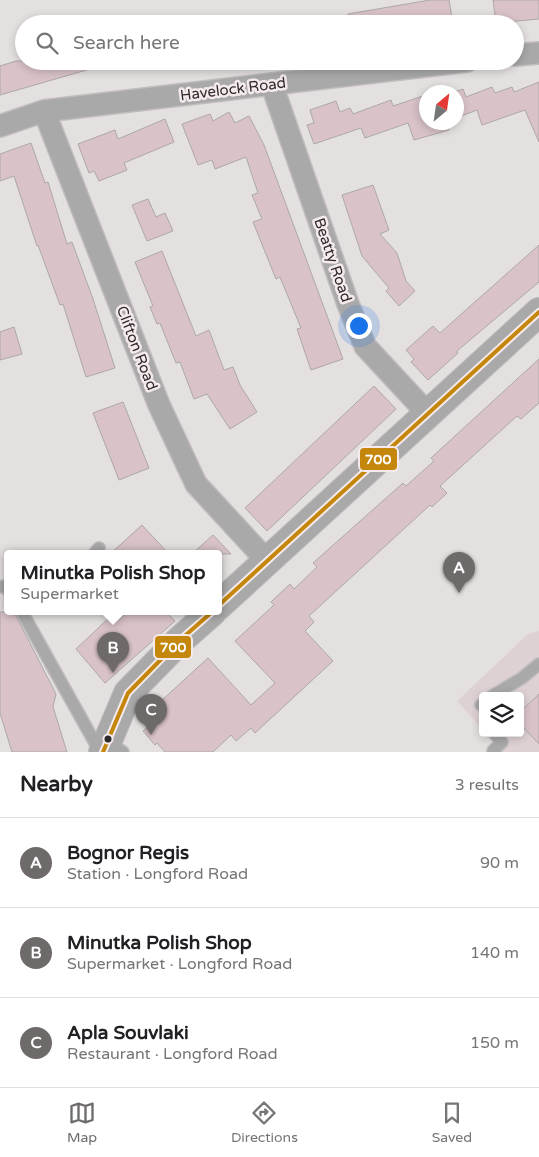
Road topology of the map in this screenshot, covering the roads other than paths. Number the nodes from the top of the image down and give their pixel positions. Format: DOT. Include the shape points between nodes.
graph roads {
  1 [pos="539,53"];
  2 [pos="524,55"];
  3 [pos="394,70"];
  4 [pos="272,85"];
  5 [pos="44,111"];
  6 [pos="0,126"];
  7 [pos="539,312"];
  8 [pos="429,415"];
  9 [pos="268,562"];
  10 [pos="222,602"];
  11 [pos="25,615"];
  12 [pos="209,615"];
  13 [pos="539,664"];
  14 [pos="499,692"];
  15 [pos="498,737"];
  16 [pos="108,749"];
  17 [pos="495,752"];
  1 -- 2 [label="street"];
  3 -- 4 [label="street, Havelock Road"];
  4 -- 5 [label="street, Havelock Road"];
  4 -- 8 [label="street, Beatty Road" via="365,346"];
  5 -- 6 [label="street, Havelock Road"];
  5 -- 9 [label="street, Clifton Road" via="159,405 196,484"];
  7 -- 8 [label="main road"];
  8 -- 9 [label="main road"];
  9 -- 10 [label="main road"];
  11 -- 16 [label="lane"];
  12 -- 16 [label="main road" via="128,693"];
  13 -- 14 [label="lane"];
  15 -- 17 [label="lane" via="502,742 493,750"];
}
